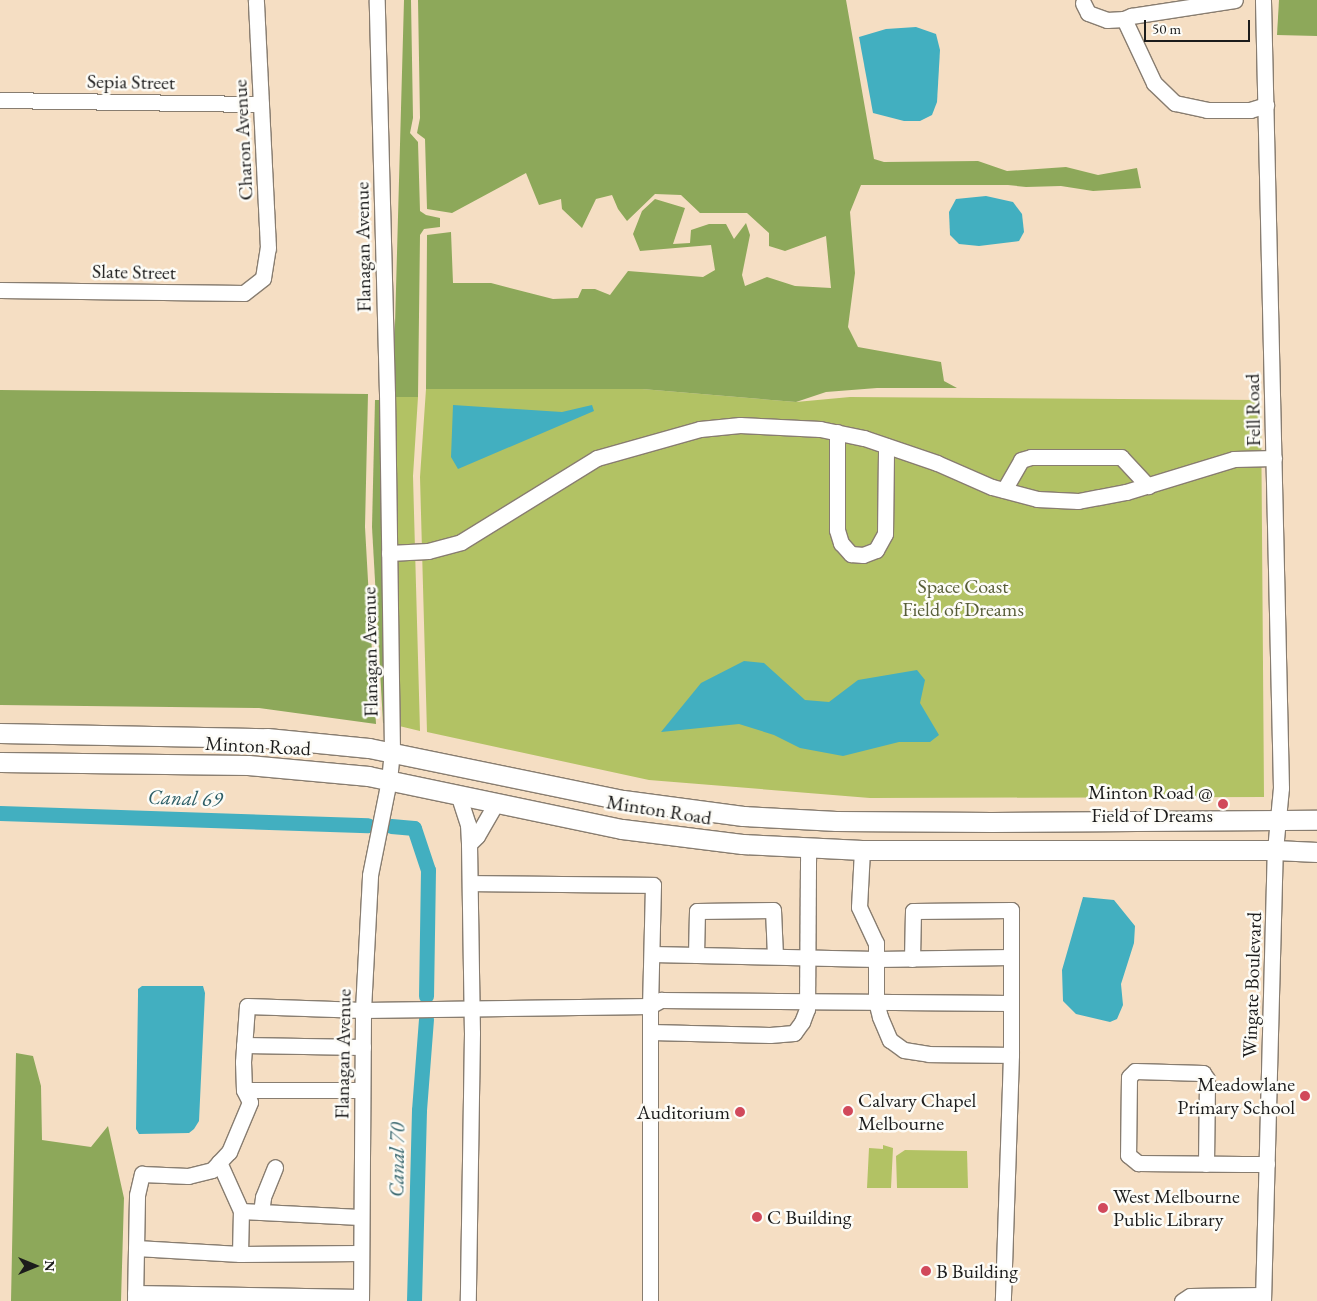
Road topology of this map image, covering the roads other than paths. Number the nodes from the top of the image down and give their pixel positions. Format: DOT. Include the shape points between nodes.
graph roads {
  1 [pos="256,0"];
  2 [pos="377,0"];
  3 [pos="1235,0"];
  4 [pos="1263,0"];
  5 [pos="1083,3"];
  6 [pos="1124,19"];
  7 [pos="0,100"];
  8 [pos="261,104"];
  9 [pos="1266,105"];
  10 [pos="262,278"];
  11 [pos="0,290"];
  12 [pos="837,432"];
  13 [pos="886,446"];
  14 [pos="1274,458"];
  15 [pos="1148,486"];
  16 [pos="1004,490"];
  17 [pos="389,554"];
  18 [pos="0,733"];
  19 [pos="392,751"];
  20 [pos="0,762"];
  21 [pos="389,780"];
  22 [pos="458,794"];
  23 [pos="497,802"];
  24 [pos="1280,820"];
  25 [pos="1317,820"];
  26 [pos="836,821"];
  27 [pos="469,844"];
  28 [pos="808,848"];
  29 [pos="862,850"];
  30 [pos="1276,850"];
  31 [pos="1317,852"];
  32 [pos="470,882"];
  33 [pos="652,954"];
  34 [pos="696,954"];
  35 [pos="775,956"];
  36 [pos="808,957"];
  37 [pos="1011,957"];
  38 [pos="912,958"];
  39 [pos="876,959"];
  40 [pos="876,1001"];
  41 [pos="1011,1003"];
  42 [pos="807,1005"];
  43 [pos="650,1006"];
  44 [pos="471,1009"];
  45 [pos="363,1010"];
  46 [pos="651,1032"];
  47 [pos="244,1044"];
  48 [pos="363,1048"];
  49 [pos="1011,1055"];
  50 [pos="244,1090"];
  51 [pos="362,1090"];
  52 [pos="220,1162"];
  53 [pos="1206,1164"];
  54 [pos="1266,1164"];
  55 [pos="275,1167"];
  56 [pos="241,1211"];
  57 [pos="261,1212"];
  58 [pos="360,1216"];
  59 [pos="136,1248"];
  60 [pos="361,1253"];
  61 [pos="240,1254"];
  62 [pos="135,1297"];
  63 [pos="1263,1298"];
  64 [pos="361,1299"];
  65 [pos="468,1301"];
  66 [pos="650,1301"];
  67 [pos="1003,1301"];
  68 [pos="1182,1301"];
  1 -- 8 [label="street, Charon Avenue"];
  2 -- 17 [label="street, Flanagan Avenue"];
  3 -- 6 [label="street"];
  4 -- 9 [label="street, Fell Road"];
  5 -- 6 [label="street" via="1088,13 1107,20"];
  6 -- 9 [label="street" via="1154,83 1175,103 1207,110 1250,110"];
  7 -- 8 [label="street, Sepia Street"];
  8 -- 10 [label="street, Charon Avenue" via="268,248"];
  9 -- 14 [label="street, Fell Road"];
  10 -- 11 [label="street, Slate Street" via="244,293"];
  12 -- 13 [label="street"];
  12 -- 13 [label="street" via="836,530 840,543 851,554 863,555 876,550 885,534"];
  12 -- 17 [label="street" via="740,425 700,429 649,442 597,458 461,542 428,551"];
  13 -- 16 [label="street"];
  14 -- 15 [label="street" via="1234,459"];
  14 -- 24 [label="street, Fell Road"];
  15 -- 16 [label="street" via="1078,501 1037,499"];
  15 -- 16 [label="street" via="1121,457 1031,457 1021,460"];
  17 -- 19 [label="street, Flanagan Avenue"];
  18 -- 19 [label="main road, Minton Road" via="267,738"];
  19 -- 21 [label="street, Flanagan Avenue"];
  19 -- 26 [label="main road, Minton Road" via="623,800 743,816"];
  20 -- 21 [label="main road, Minton Road" via="248,765"];
  21 -- 22 [label="main road, Minton Road"];
  21 -- 45 [label="street, Flanagan Avenue" via="370,875"];
  22 -- 23 [label="main road, Minton Road"];
  22 -- 27 [label="street" via="468,824"];
  23 -- 27 [label="street"];
  23 -- 28 [label="main road, Minton Road" via="622,829 742,844"];
  24 -- 25 [label="main road, Minton Road"];
  24 -- 26 [label="main road, Minton Road"];
  24 -- 30 [label="street, Wingate Boulevard"];
  26 -- 28 [label="main road"];
  26 -- 29 [label="main road"];
  27 -- 32 [label="street"];
  28 -- 29 [label="main road, Minton Road"];
  28 -- 36 [label="street"];
  29 -- 30 [label="main road, Minton Road"];
  29 -- 39 [label="street" via="859,906 876,944"];
  30 -- 31 [label="main road, Minton Road"];
  30 -- 54 [label="street, Wingate Boulevard"];
  32 -- 33 [label="street" via="653,886"];
  32 -- 44 [label="street"];
  33 -- 34 [label="street"];
  33 -- 43 [label="street"];
  34 -- 35 [label="street"];
  34 -- 35 [label="street" via="696,911 773,910"];
  35 -- 36 [label="street"];
  36 -- 39 [label="street"];
  36 -- 42 [label="street"];
  37 -- 38 [label="street"];
  37 -- 38 [label="street" via="1011,910 913,911"];
  37 -- 41 [label="street"];
  38 -- 39 [label="street"];
  39 -- 40 [label="street"];
  40 -- 41 [label="street"];
  40 -- 42 [label="street"];
  40 -- 49 [label="street" via="890,1040 904,1050 929,1054"];
  41 -- 49 [label="street"];
  42 -- 43 [label="street" via="661,1000"];
  42 -- 46 [label="street" via="794,1033"];
  43 -- 44 [label="street"];
  43 -- 46 [label="street"];
  44 -- 45 [label="street"];
  44 -- 65 [label="street"];
  45 -- 47 [label="street" via="248,1006"];
  45 -- 48 [label="street, Flanagan Avenue"];
  46 -- 66 [label="street"];
  47 -- 48 [label="street"];
  47 -- 50 [label="street"];
  48 -- 51 [label="street, Flanagan Avenue"];
  49 -- 67 [label="street"];
  50 -- 51 [label="street"];
  50 -- 52 [label="street" via="250,1102 229,1152"];
  51 -- 58 [label="street, Flanagan Avenue"];
  52 -- 56 [label="street"];
  52 -- 59 [label="street" via="212,1170 188,1176 142,1174 137,1195"];
  53 -- 53 [label="street" via="1138,1163 1128,1155 1129,1077 1135,1071 1202,1072 1208,1079"];
  53 -- 54 [label="street"];
  54 -- 63 [label="street, Wingate Boulevard"];
  55 -- 57 [label="street" via="263,1196"];
  56 -- 57 [label="street"];
  56 -- 61 [label="street"];
  57 -- 58 [label="street"];
  58 -- 60 [label="street, Flanagan Avenue"];
  59 -- 61 [label="street"];
  59 -- 62 [label="street"];
  60 -- 61 [label="street"];
  60 -- 64 [label="street, Flanagan Avenue"];
  62 -- 64 [label="street"];
  63 -- 68 [label="street" via="1190,1296"];
}
